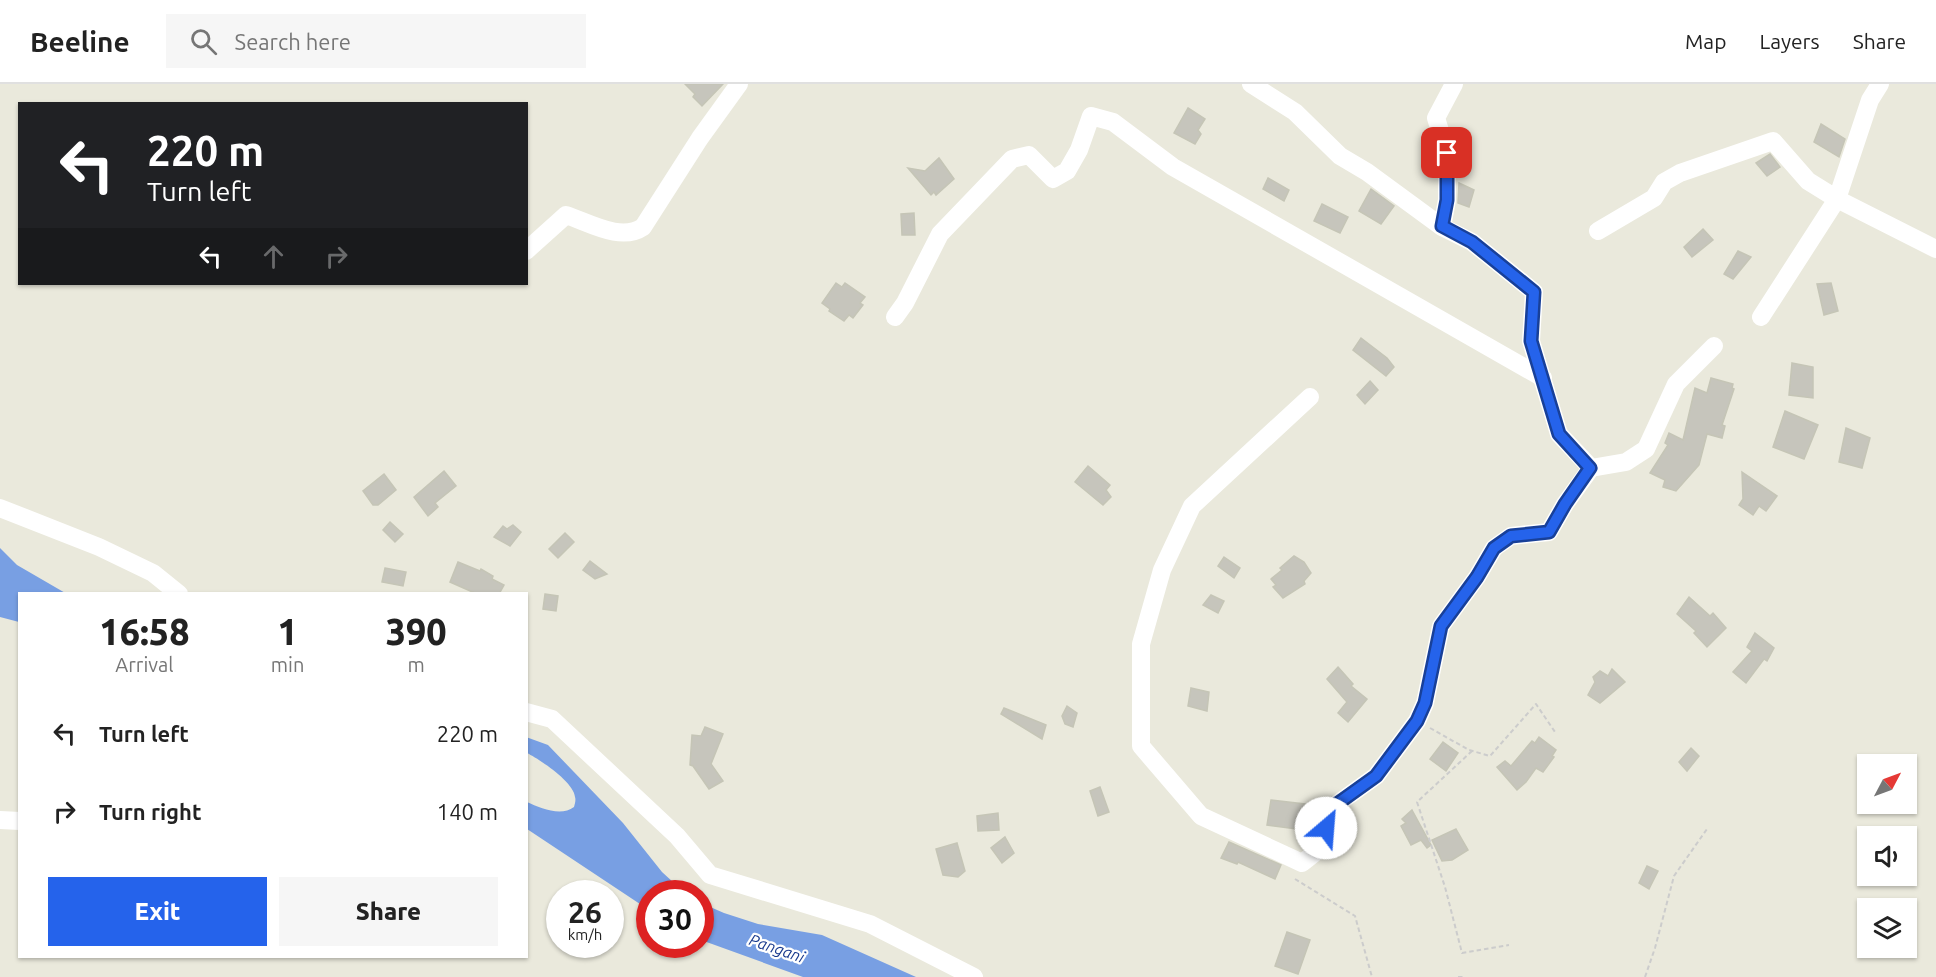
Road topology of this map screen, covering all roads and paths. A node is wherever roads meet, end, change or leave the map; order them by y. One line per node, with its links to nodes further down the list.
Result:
1 (739, 84): 8 (street)
2 (1251, 84): 6 (street)
3 (1454, 84): 6 (street)
4 (1880, 84): 5 (street)
5 (1838, 199): 7 (street); 9 (street); 11 (street)
6 (1442, 226): 13 (street)
7 (1598, 231)
8 (528, 249)
9 (1936, 249)
10 (895, 317): 13 (street)
11 (1761, 317)
12 (1714, 346): 15 (street)
13 (1543, 378): 15 (street)
14 (1310, 397): 25 (street)
15 (1590, 468): 19 (street)
16 (0, 508): 17 (street)
17 (177, 592)
18 (528, 713): 27 (street)
19 (1417, 721): 21 (path); 25 (street)
20 (1555, 732): 21 (path)
21 (1472, 751): 26 (path)
22 (0, 820): 23 (street)
23 (18, 821)
24 (1707, 830): 31 (path)
25 (1302, 863): 28 (path)
26 (1509, 945)
27 (974, 977)
28 (1372, 977)
29 (1458, 977): 30 (path)
30 (1463, 977)
31 (1645, 977)

